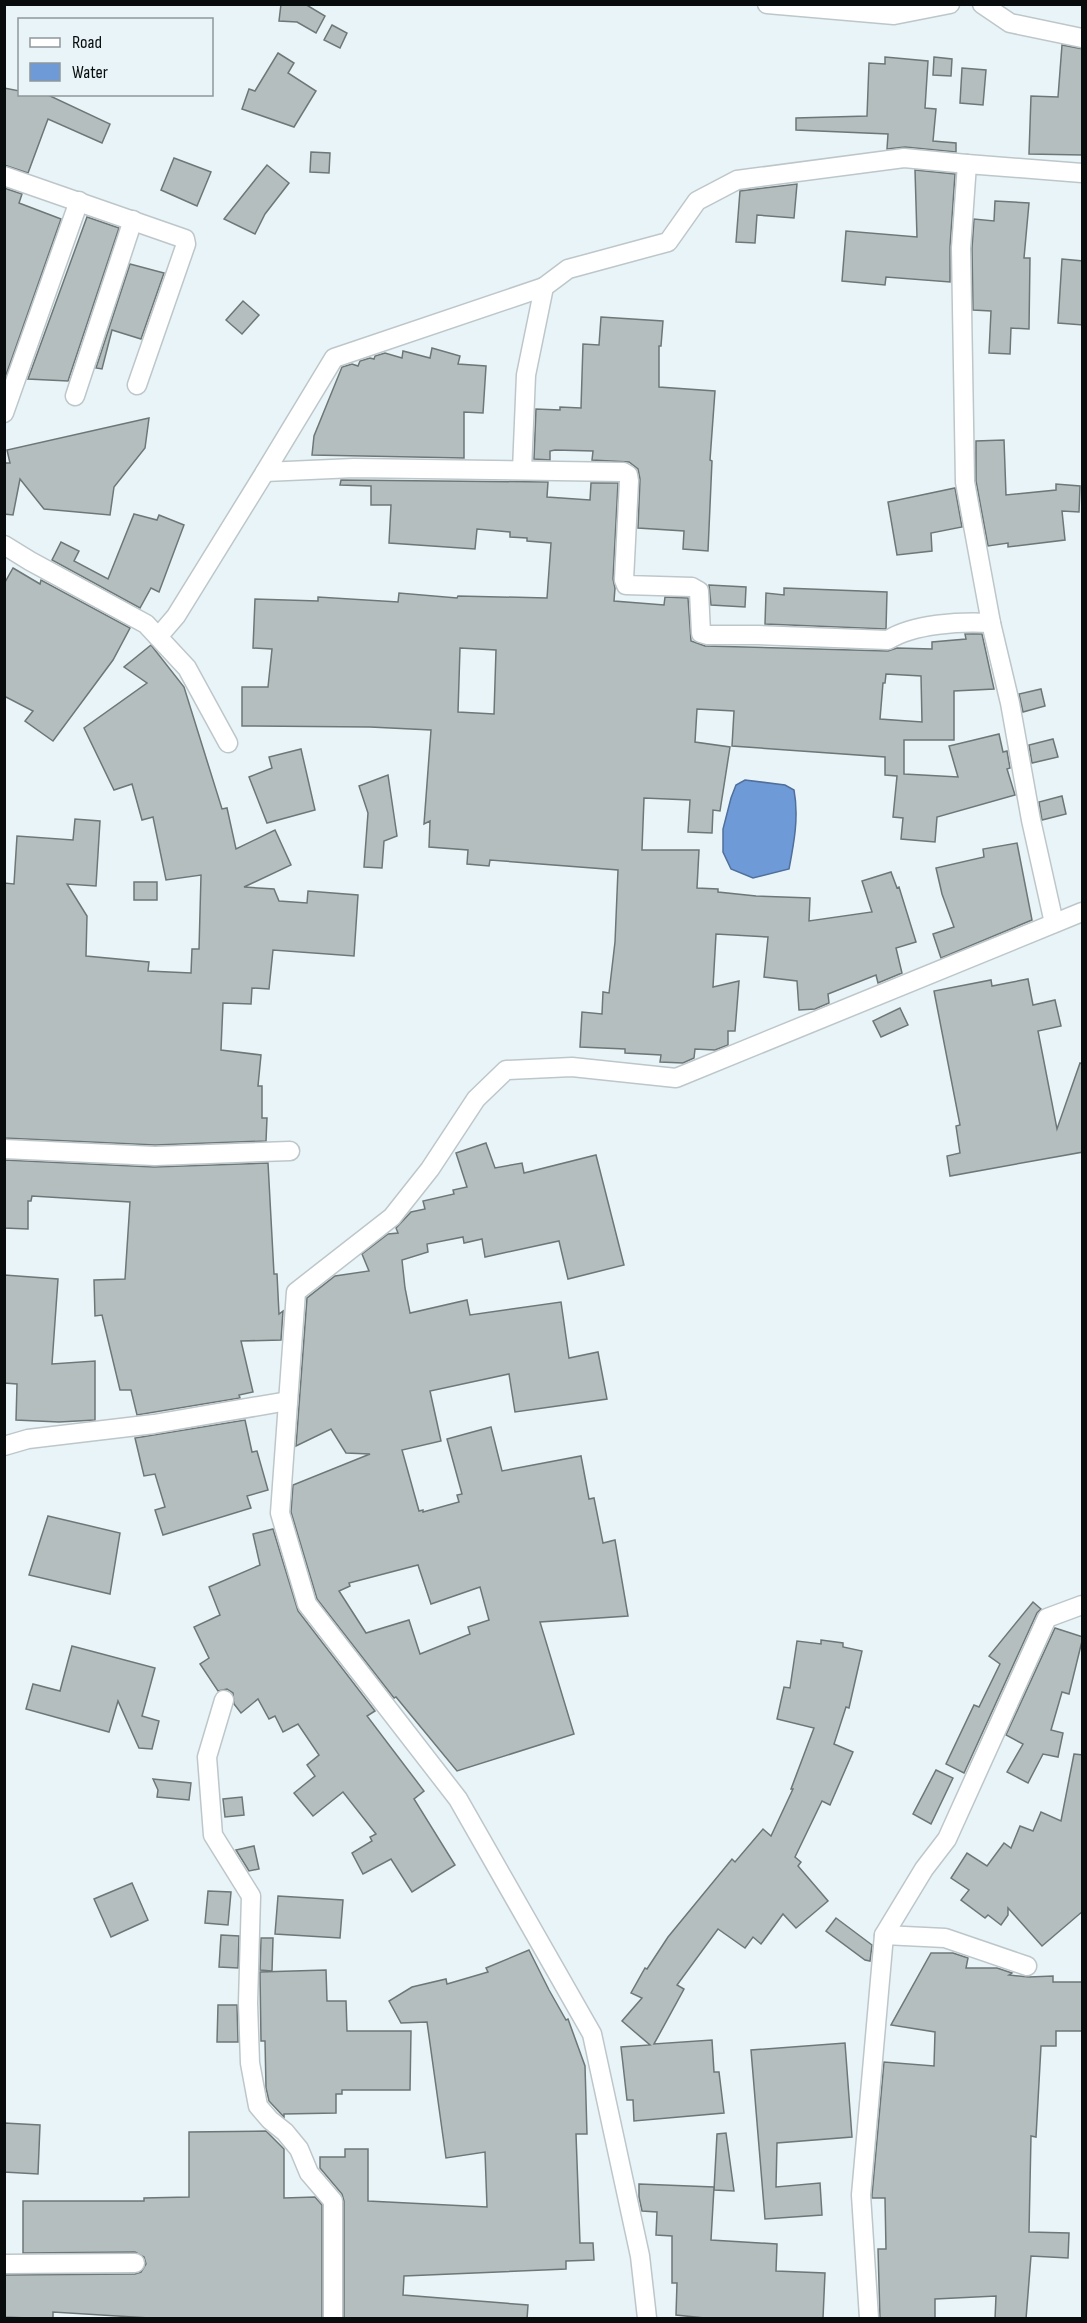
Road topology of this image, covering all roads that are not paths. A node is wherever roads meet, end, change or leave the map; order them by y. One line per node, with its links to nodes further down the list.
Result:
1 (767, 4): 2 (street)
2 (950, 4)
3 (982, 4): 4 (street)
4 (1083, 38)
5 (967, 164): 6 (street); 10 (street); 17 (street)
6 (1083, 173)
7 (4, 176): 8 (street)
8 (79, 201): 9 (street); 13 (street)
9 (133, 220): 11 (street); 12 (street)
10 (544, 287): 14 (street); 15 (street)
11 (137, 385)
12 (75, 396)
13 (4, 413)
14 (522, 470): 15 (street); 17 (street)
15 (265, 472): 18 (street)
16 (4, 545): 18 (street)
17 (991, 623): 21 (street)
18 (158, 637): 19 (street)
19 (228, 743)
20 (1083, 912): 21 (street)
21 (1054, 923): 24 (street)
22 (4, 1149): 23 (street)
23 (290, 1151)
24 (288, 1401): 25 (street); 33 (street)
25 (4, 1446)
26 (1083, 1605): 28 (street)
27 (224, 1700): 32 (street)
28 (884, 1935): 29 (street); 34 (street)
29 (1027, 1966)
30 (135, 2263): 31 (street)
31 (4, 2264)
32 (333, 2319)
33 (647, 2319)
34 (869, 2319)

